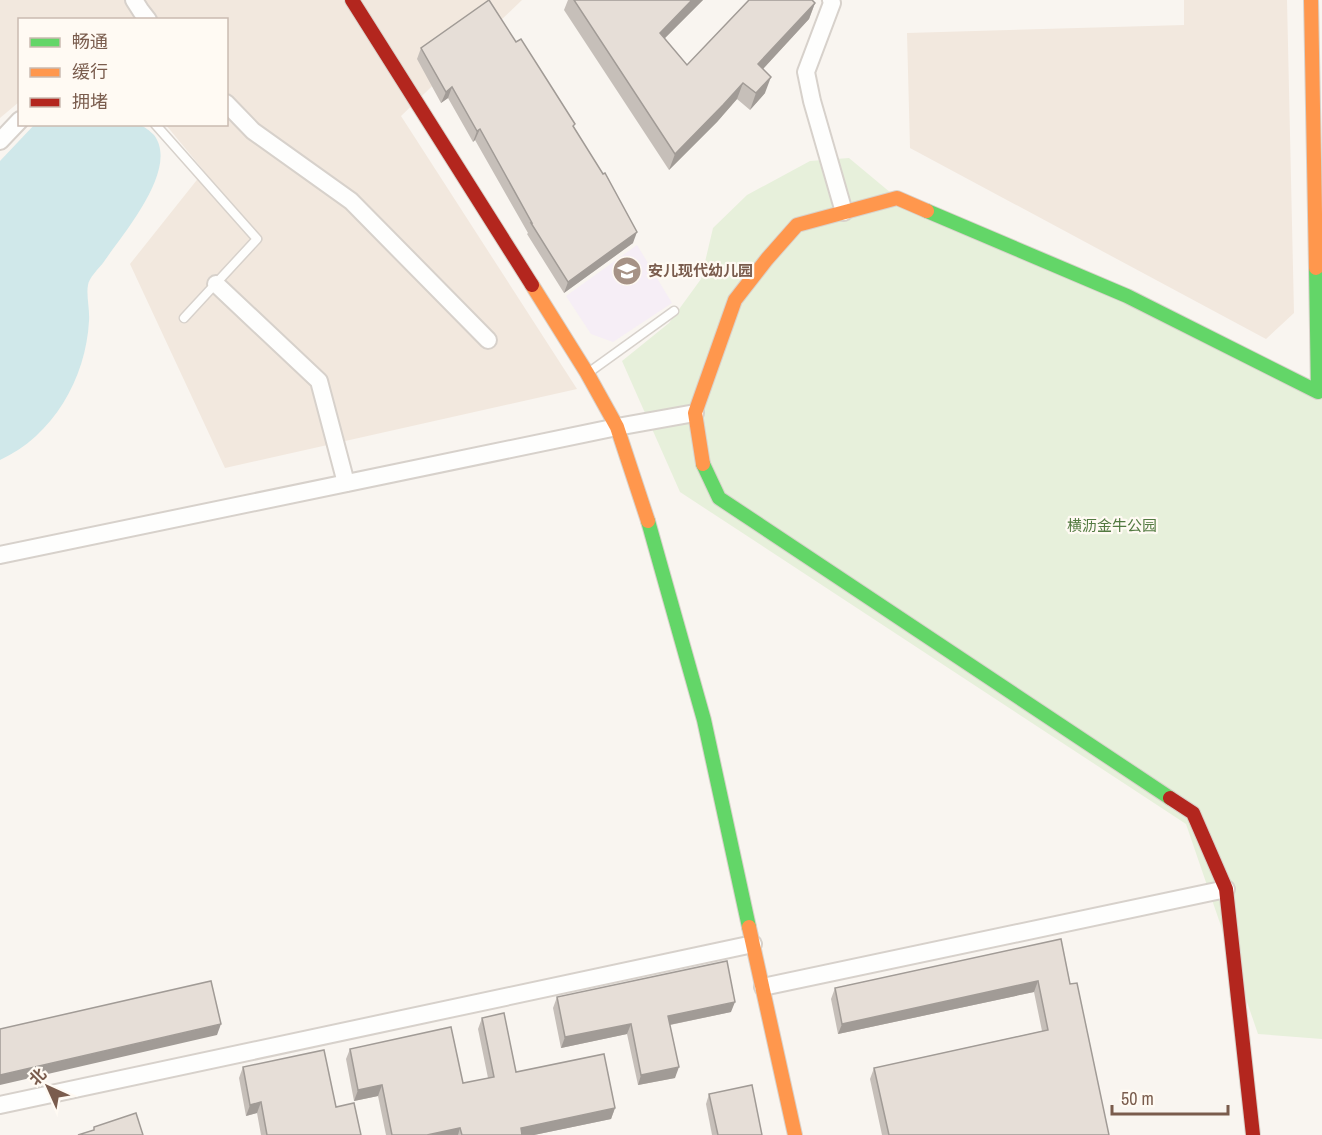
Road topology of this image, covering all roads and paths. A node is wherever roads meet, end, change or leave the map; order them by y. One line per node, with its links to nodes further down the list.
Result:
1 (352, 0): 13 (street)
2 (831, 0): 8 (street)
3 (1311, 0): 8 (street)
4 (228, 105): 12 (street)
5 (18, 122): 7 (street)
6 (156, 126): 9 (lane)
7 (0, 141)
8 (844, 212): 14 (street)
9 (216, 284): 11 (lane); 16 (street)
10 (674, 311): 13 (lane)
11 (184, 318)
12 (488, 340)
13 (587, 373): 15 (street)
14 (695, 413): 15 (street); 18 (street)
15 (617, 427): 16 (street); 19 (street)
16 (346, 483): 17 (street)
17 (0, 555)
18 (1226, 889): 20 (street); 23 (street)
19 (753, 944): 20 (street); 21 (street)
20 (763, 987): 22 (street)
21 (0, 1105)
22 (795, 1135)
23 (1253, 1135)

